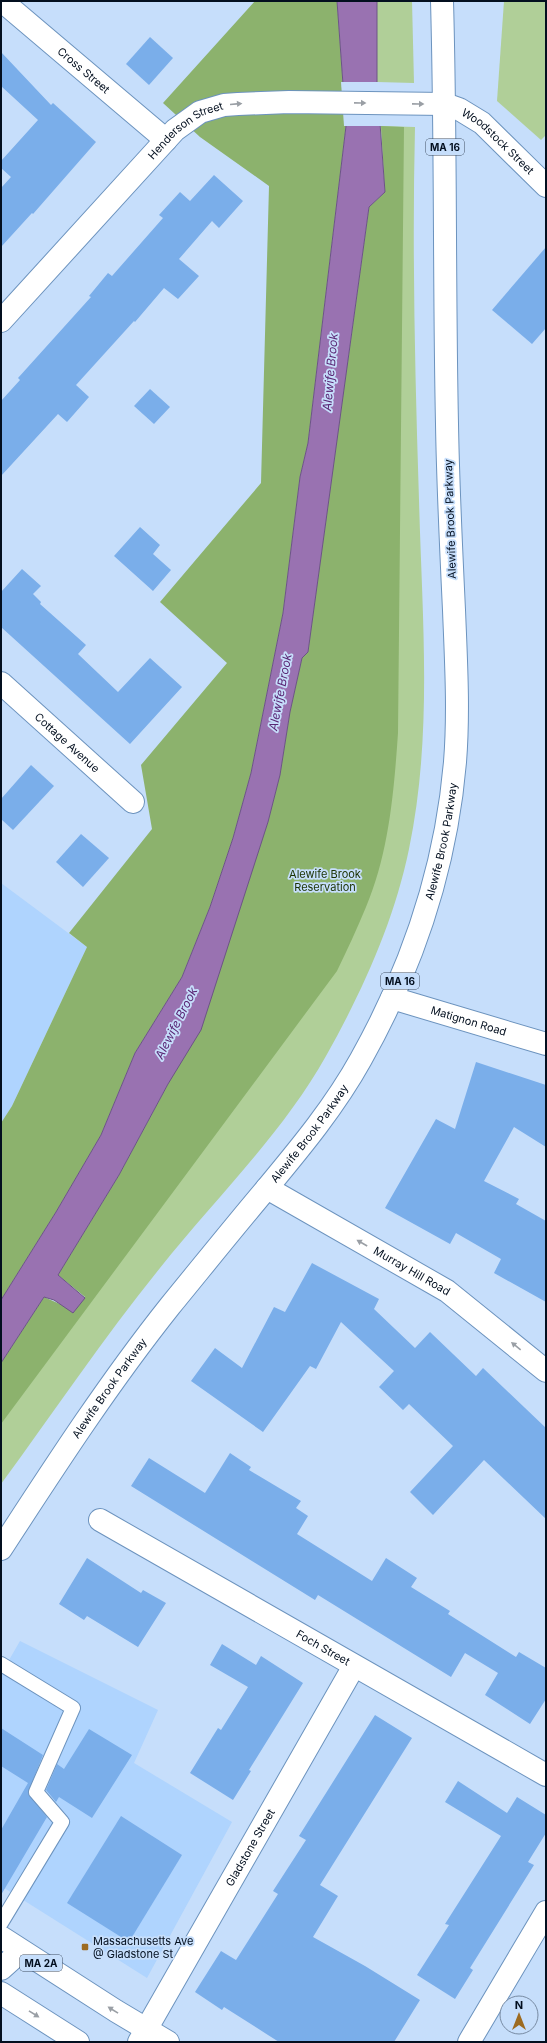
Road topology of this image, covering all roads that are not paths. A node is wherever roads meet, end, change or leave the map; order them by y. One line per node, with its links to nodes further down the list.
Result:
1 (2, 1): 4 (street, Cross Street)
2 (442, 1): 3 (street, Alewife Brook Parkway / MA 16)
3 (445, 104): 4 (street, Henderson Street, one-way to 3); 5 (street, Woodstock Street); 9 (street, Alewife Brook Parkway / MA 16)
4 (166, 140): 6 (street, Henderson Street)
5 (546, 186)
6 (1, 321)
7 (1, 683): 8 (street, Cottage Avenue)
8 (133, 802)
9 (392, 998): 10 (street, Matignon Road); 11 (street, Alewife Brook Parkway / MA 16)
10 (546, 1044)
11 (267, 1188): 12 (street, Murray Hill Road, one-way to 11); 14 (street, Alewife Brook Parkway / MA 16)
12 (546, 1371)
13 (100, 1520): 16 (street, Foch Street)
14 (1, 1549)
15 (1, 1664): 19 (lane)
16 (354, 1666): 17 (street, Foch Street); 24 (street, Gladstone Street)
17 (546, 1775)
18 (546, 1912): 27 (street)
19 (1, 1924)
20 (1, 1937): 21 (street, MA 2A)
21 (21, 1951): 22 (street); 24 (street, MA 2A, one-way to 21)
22 (1, 1969)
23 (1, 1993): 25 (street, one-way to 25)
24 (143, 2036): 26 (street, MA 2A)
25 (78, 2042)
26 (168, 2042)
27 (469, 2042)

